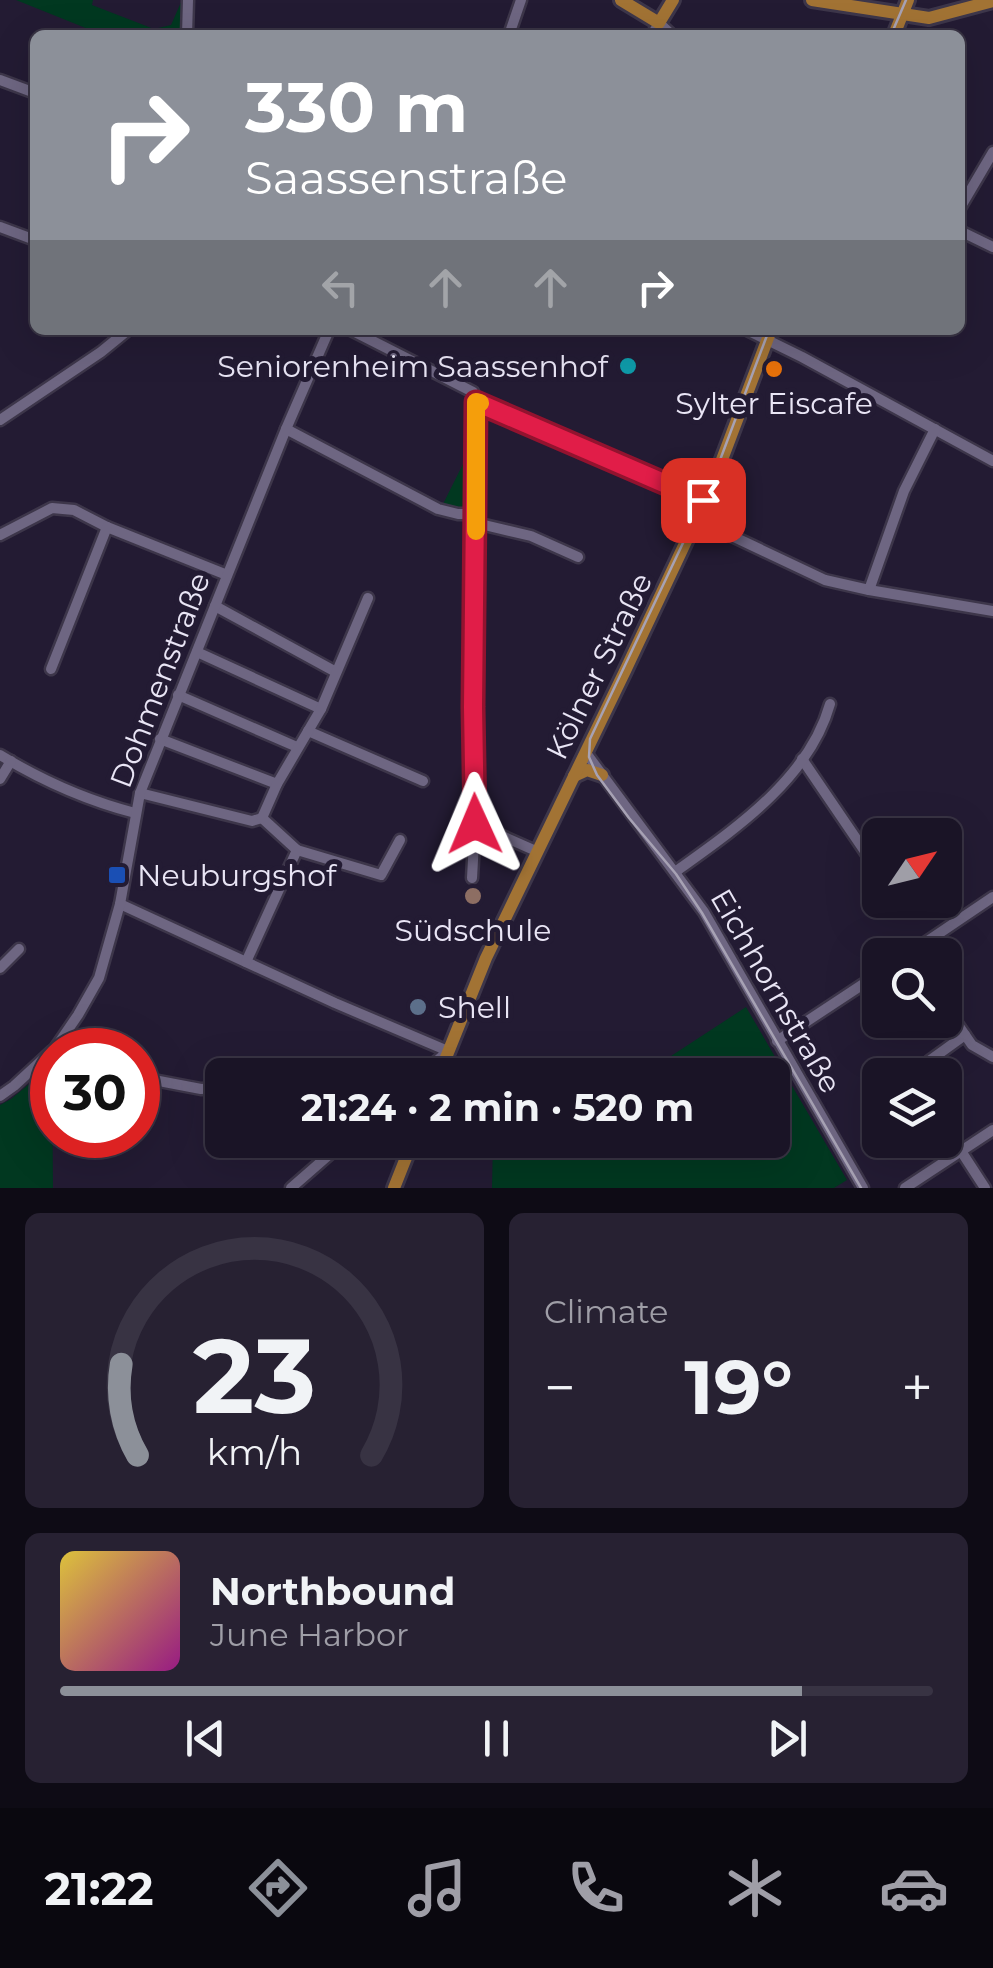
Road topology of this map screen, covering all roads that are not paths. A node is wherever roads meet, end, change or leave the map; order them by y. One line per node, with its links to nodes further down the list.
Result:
1 (188, 0): 9 (street)
2 (520, 0): 10 (street)
3 (620, 0): 8 (main road)
4 (674, 0): 8 (main road)
5 (812, 0): 7 (main road)
6 (993, 0): 7 (main road)
7 (906, 7): 11 (main road)
8 (656, 29)
9 (187, 30)
10 (511, 30)
11 (896, 30)
12 (0, 80): 13 (street)
13 (30, 91)
14 (993, 152): 15 (street)
15 (965, 200)
16 (0, 228): 18 (street)
17 (965, 234): 19 (street)
18 (30, 238)
19 (993, 248)
20 (122, 335): 25 (street)
21 (327, 335): 26 (street, Dohmenstraße)
22 (361, 335): 24 (street)
23 (769, 335): 27 (street); 29 (main road, Kölner Straße)
24 (476, 402): 29 (street); 30 (street)
25 (0, 420)
26 (286, 429): 30 (street); 35 (street, Dohmenstraße)
27 (935, 430): 28 (street); 36 (street)
28 (993, 461)
29 (705, 501): 31 (main road, Kölner Straße)
30 (476, 519): 34 (street); 60 (street)
31 (696, 519): 36 (street); 49 (main road, Kölner Straße)
32 (107, 527): 33 (street); 35 (street); 41 (street)
33 (0, 535)
34 (578, 557)
35 (227, 575): 38 (street, Dohmenstraße)
36 (869, 590): 39 (street)
37 (368, 598): 42 (street)
38 (215, 606): 40 (street, Dohmenstraße); 42 (street)
39 (993, 610)
40 (197, 652): 43 (street, Dohmenstraße); 45 (street)
41 (51, 669)
42 (336, 672): 45 (street)
43 (178, 695): 47 (street, Dohmenstraße); 48 (street)
44 (830, 704): 51 (street, Eichhornstraße)
45 (321, 709): 46 (street)
46 (308, 731): 48 (street); 55 (street)
47 (160, 740): 56 (street); 57 (street, Dohmenstraße)
48 (297, 746): 56 (street)
49 (586, 753): 52 (street, Eichhornstraße); 53 (main road, Kölner Straße)
50 (5, 758): 54 (street); 58 (street)
51 (802, 759): 62 (street); 65 (street, Eichhornstraße)
52 (602, 775): 53 (main road); 65 (street, Eichhornstraße)
53 (574, 776): 64 (main road, Kölner Straße)
54 (0, 780)
55 (423, 781)
56 (277, 784): 59 (street)
57 (140, 792): 58 (street, Dohmenstraße); 59 (street)
58 (135, 813): 68 (street, Dohmenstraße)
59 (262, 818): 63 (street)
60 (475, 824): 64 (street); 66 (street)
61 (400, 840): 63 (street)
62 (862, 847)
63 (298, 850): 71 (street)
64 (536, 851): 78 (main road, Kölner Straße)
65 (675, 872): 77 (street, Eichhornstraße)
66 (472, 878)
67 (993, 897): 69 (street)
68 (120, 904): 71 (street); 74 (street, Dohmenstraße)
69 (933, 938)
70 (19, 949): 72 (street)
71 (246, 962): 78 (street)
72 (0, 968)
73 (862, 985): 77 (street)
74 (69, 1028)
75 (962, 1032): 76 (street)
76 (964, 1035): 79 (street); 82 (street)
77 (777, 1041): 95 (street, Eichhornstraße)
78 (448, 1051): 80 (street); 81 (main road, Kölner Straße)
79 (993, 1057)
80 (440, 1058)
81 (445, 1058)
82 (933, 1058)
83 (30, 1072): 86 (street, Dohmenstraße)
84 (160, 1082): 85 (street)
85 (205, 1090)
86 (0, 1096)
87 (993, 1130): 88 (street)
88 (962, 1151)
89 (962, 1154): 97 (street)
90 (325, 1158): 93 (street)
91 (406, 1158): 94 (main road)
92 (952, 1158): 96 (street)
93 (291, 1188)
94 (394, 1188)
95 (862, 1188)
96 (905, 1188)
97 (984, 1188)

